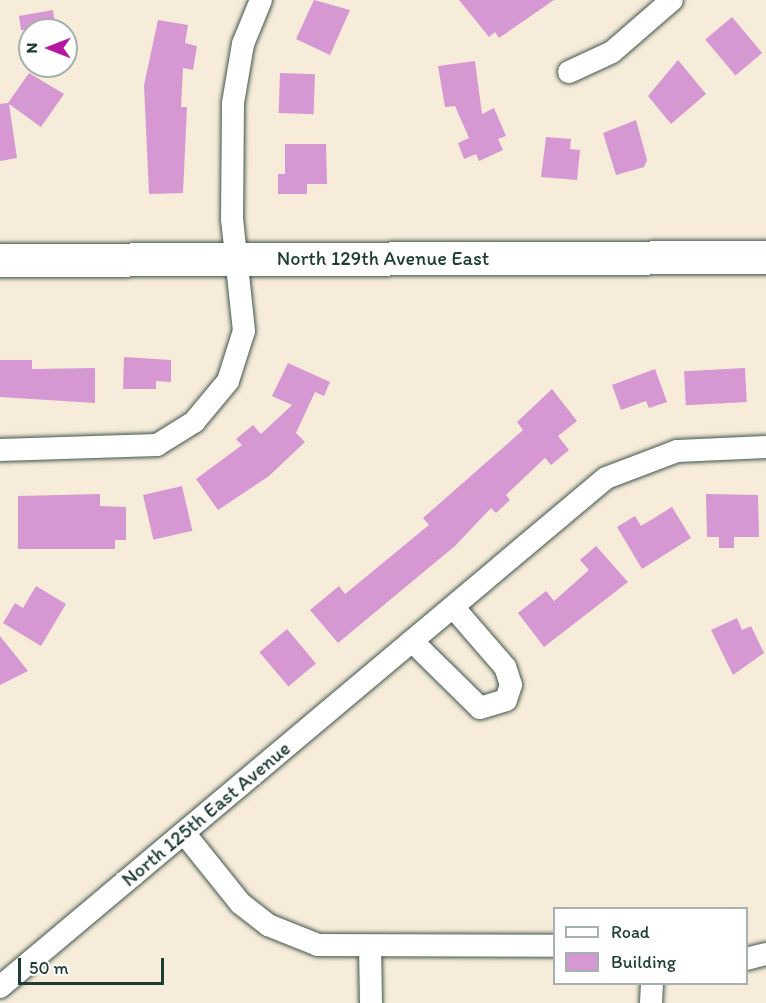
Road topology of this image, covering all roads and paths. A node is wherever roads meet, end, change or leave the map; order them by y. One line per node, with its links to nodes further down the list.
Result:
1 (261, 0): 5 (street)
2 (672, 0): 3 (street)
3 (568, 72)
4 (766, 257): 5 (main road, North 129th Avenue East)
5 (238, 259): 6 (main road, North 129th Avenue East); 8 (street)
6 (0, 260)
7 (766, 447): 9 (street, North 125th East Avenue)
8 (0, 450)
9 (453, 607): 10 (street, North 125th East Avenue); 10 (street)
10 (412, 641): 11 (street, North 125th East Avenue)
11 (184, 833): 12 (street); 17 (street, North 125th East Avenue)
12 (370, 946): 13 (street); 18 (street)
13 (553, 946)
14 (766, 954): 15 (street)
15 (748, 959)
16 (652, 985): 19 (street)
17 (0, 987)
18 (370, 1003)
19 (651, 1003)

